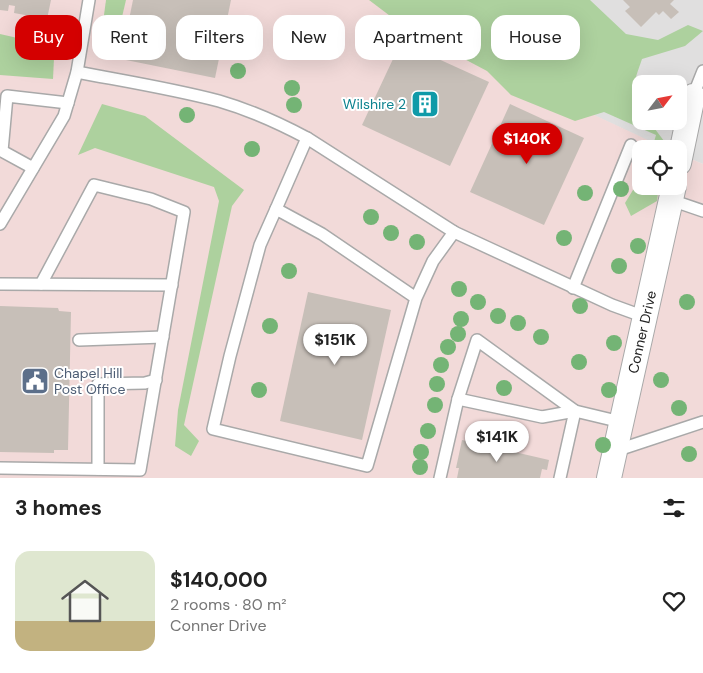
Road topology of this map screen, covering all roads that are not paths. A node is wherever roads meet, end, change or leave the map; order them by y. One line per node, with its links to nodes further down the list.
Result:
1 (89, 0): 3 (lane)
2 (703, 71): 5 (lane)
3 (77, 72): 6 (lane); 7 (lane)
4 (3, 95): 6 (lane); 10 (lane)
5 (693, 96): 8 (street)
6 (68, 102): 11 (lane)
7 (307, 138): 14 (lane); 17 (lane)
8 (684, 140)
9 (632, 145): 21 (lane)
10 (1, 151): 11 (lane)
11 (33, 168): 16 (lane)
12 (672, 195): 23 (street, Conner Drive)
13 (675, 195): 15 (lane)
14 (276, 209): 22 (lane); 22 (lane)
15 (703, 211)
16 (0, 224)
17 (454, 232): 21 (lane); 22 (lane)
18 (0, 284): 19 (lane)
19 (41, 284): 20 (lane); 20 (lane)
20 (172, 285): 24 (lane)
21 (573, 288): 23 (lane)
22 (416, 298)
23 (645, 318): 29 (street, Conner Drive)
24 (163, 337): 25 (lane); 26 (lane)
25 (79, 340)
26 (156, 380): 33 (lane); 33 (lane)
27 (458, 399): 28 (lane); 28 (lane); 34 (lane)
28 (575, 411): 29 (lane); 35 (lane)
29 (622, 422): 31 (street, Conner Drive)
30 (703, 422): 31 (lane)
31 (615, 451): 36 (street, Conner Drive)
32 (0, 468): 33 (lane)
33 (98, 469)
34 (440, 478)
35 (560, 478)
36 (609, 478)

